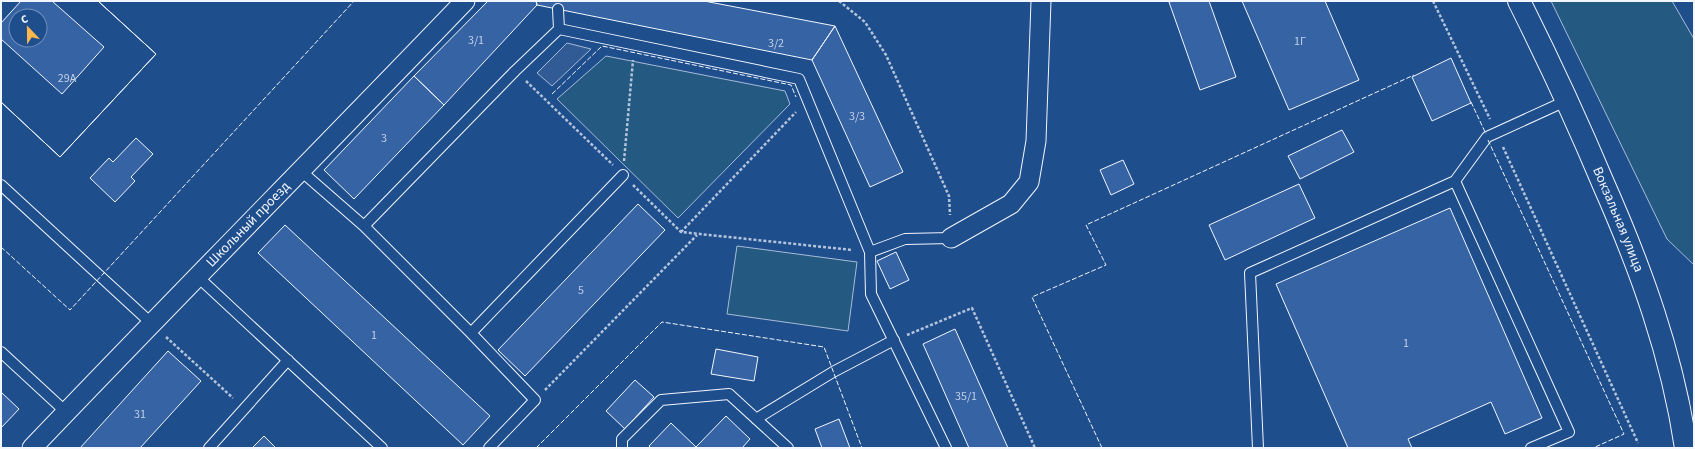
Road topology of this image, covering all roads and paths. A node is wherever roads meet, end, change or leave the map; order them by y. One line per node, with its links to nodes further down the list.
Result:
1 (465, 1): 13 (street, Школьный проезд)
2 (839, 1): 20 (path)
3 (1041, 1): 20 (street)
4 (1432, 1): 12 (path)
5 (1519, 1): 11 (main road, Вокзальная улица)
6 (558, 8): 7 (lane)
7 (559, 29): 8 (lane); 9 (lane)
8 (634, 45): 10 (lane); 14 (path)
9 (515, 71): 14 (path); 17 (lane)
10 (807, 100): 18 (path); 21 (lane)
11 (1568, 100): 12 (lane); 32 (main road, Вокзальная улица)
12 (1496, 132): 15 (lane); 33 (path)
13 (301, 171): 17 (lane); 22 (street, Школьный проезд)
14 (623, 175): 18 (path); 24 (lane)
15 (1455, 181): 42 (lane); 43 (lane)
16 (1, 185): 23 (lane)
17 (364, 226): 24 (lane)
18 (681, 232): 19 (path)
19 (697, 235): 21 (path); 28 (path)
20 (951, 238): 21 (lane)
21 (870, 252): 25 (lane)
22 (197, 276): 23 (street, Школьный проезд); 27 (lane)
23 (151, 323): 29 (path); 30 (street, Школьный проезд)
24 (470, 332): 28 (lane)
25 (894, 340): 31 (lane); 40 (lane); 41 (path)
26 (1, 352): 30 (lane)
27 (288, 360): 29 (lane); 34 (lane)
28 (535, 400): 37 (lane)
29 (245, 408): 36 (lane)
30 (66, 412): 35 (street, Школьный проезд)
31 (756, 419): 38 (lane); 39 (lane)
32 (1688, 441)
33 (1638, 443)
34 (375, 446)
35 (32, 448)
36 (209, 448)
37 (489, 448)
38 (622, 448)
39 (788, 448)
40 (946, 448)
41 (1035, 448)
42 (1258, 448)
43 (1531, 448)

